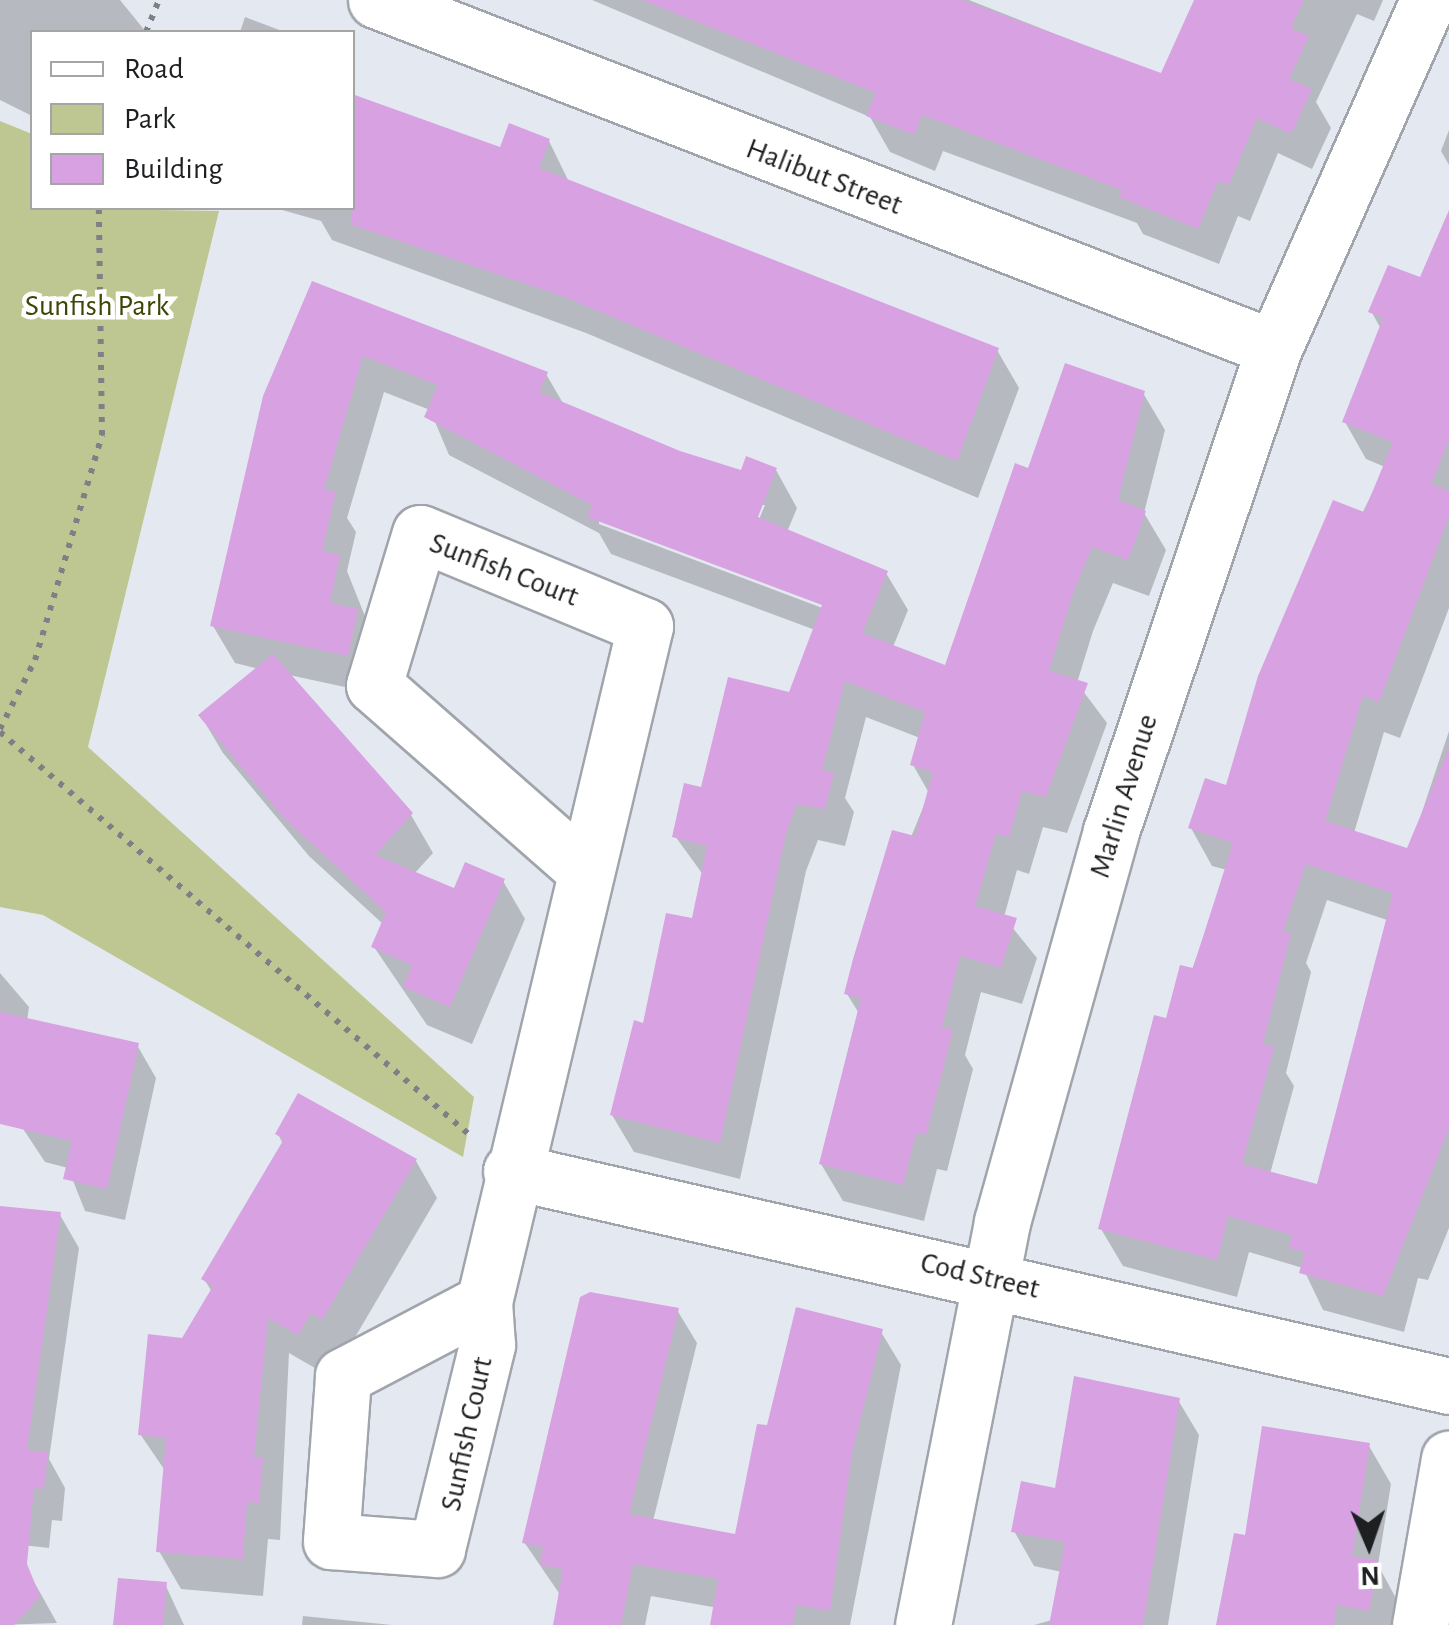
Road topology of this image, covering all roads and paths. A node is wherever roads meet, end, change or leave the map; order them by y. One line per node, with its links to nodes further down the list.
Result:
1 (159, 0): 5 (path)
2 (376, 0): 4 (street, Halibut Street)
3 (1428, 0): 7 (street, Marlin Avenue)
4 (456, 14): 7 (street, Halibut Street)
5 (147, 30)
6 (99, 210): 8 (path)
7 (1274, 348): 11 (street, Marlin Avenue)
8 (0, 731): 10 (path)
9 (582, 868): 9 (street, Sunfish Court); 10 (street, Sunfish Court)
10 (511, 1171): 11 (street, Cod Street); 12 (street, Sunfish Court)
11 (990, 1277): 13 (street, Cod Street); 15 (street, Marlin Avenue)
12 (484, 1302)
13 (1449, 1386)
14 (1449, 1458): 16 (street)
15 (923, 1625)
16 (1420, 1625)

